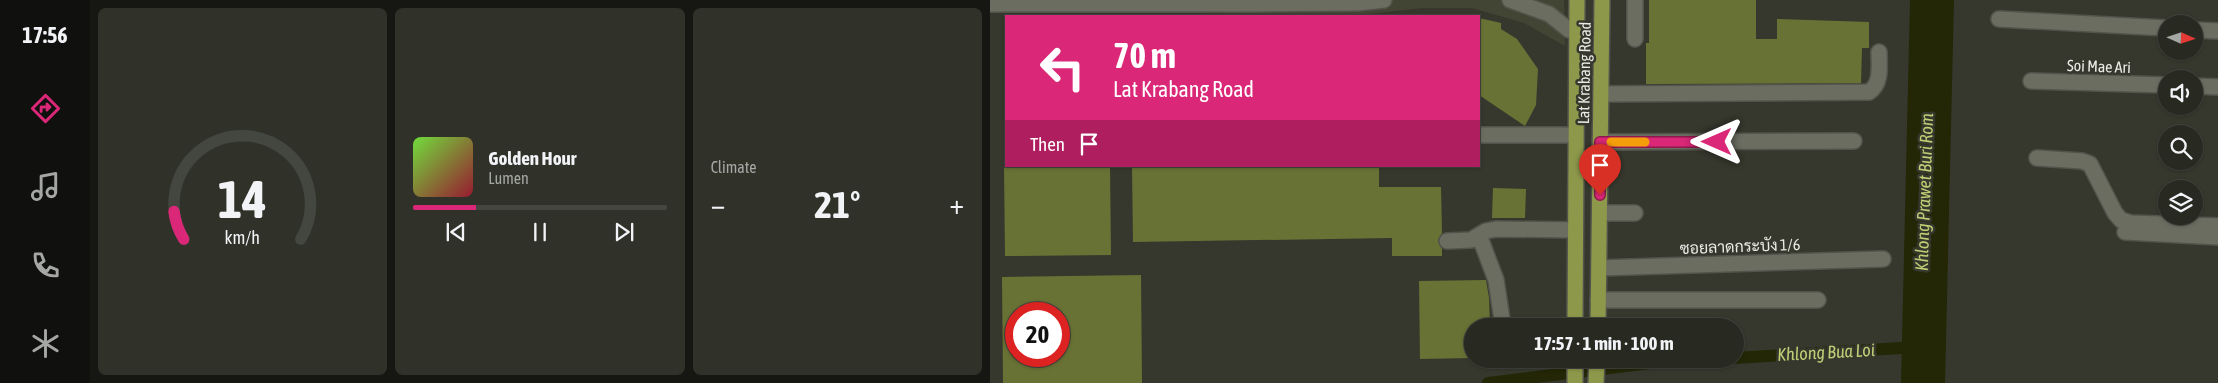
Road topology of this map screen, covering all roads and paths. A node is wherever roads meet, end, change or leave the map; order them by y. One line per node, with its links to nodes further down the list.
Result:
1 (1384, 0): 6 (street)
2 (1510, 0): 11 (street)
3 (1577, 0): 11 (main road, Lat Krabang Road)
4 (1602, 0): 9 (main road, Lat Krabang Road)
5 (1635, 0): 14 (street)
6 (1006, 2): 7 (street)
7 (990, 4)
8 (1999, 19): 10 (street)
9 (1602, 28): 11 (main road); 20 (main road, Lat Krabang Road)
10 (2158, 28)
11 (1576, 30): 22 (main road, Lat Krabang Road)
12 (2203, 30): 13 (street)
13 (2218, 31)
14 (1635, 39)
15 (1879, 52): 20 (street)
16 (2031, 81): 17 (street, Soi Mae Ari)
17 (2158, 85)
18 (2203, 86): 19 (street)
19 (2218, 87)
20 (1601, 94): 24 (main road, Lat Krabang Road)
21 (1480, 135): 22 (street)
22 (1576, 135): 29 (main road, Lat Krabang Road)
23 (1854, 141): 24 (street)
24 (1600, 142): 26 (main road, Lat Krabang Road)
25 (2037, 158): 28 (street)
26 (1600, 213): 27 (street); 35 (main road, Lat Krabang Road)
27 (1635, 213)
28 (2218, 226)
29 (1575, 230): 31 (street); 39 (main road, Lat Krabang Road)
30 (2125, 232): 32 (street)
31 (1478, 235): 33 (street); 38 (street)
32 (2218, 237)
33 (1447, 241)
34 (1883, 260): 35 (street, ซอยลาดกระบัง 1/6)
35 (1599, 268): 36 (main road, Lat Krabang Road)
36 (1598, 300): 37 (street); 40 (main road, Lat Krabang Road)
37 (1818, 300)
38 (1502, 318)
39 (1575, 318)
40 (1598, 318)
41 (1575, 368): 43 (main road)
42 (1597, 368): 44 (main road)
43 (1575, 383)
44 (1596, 383)

